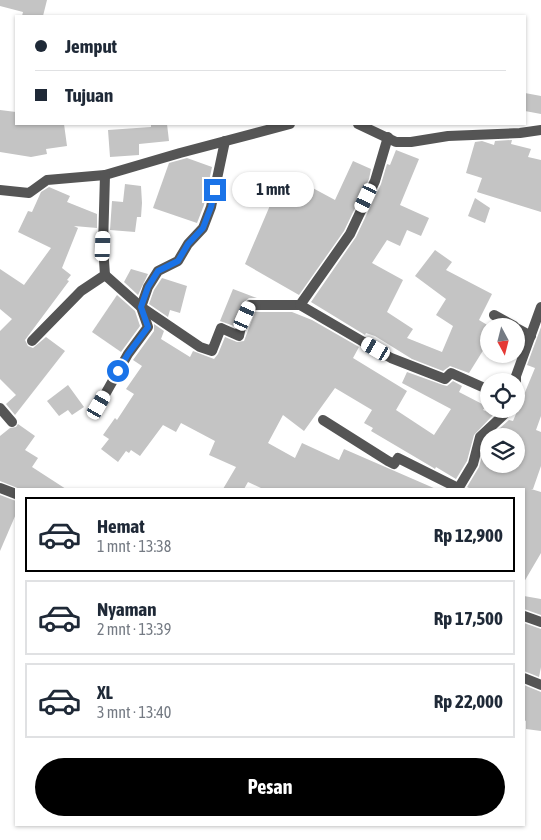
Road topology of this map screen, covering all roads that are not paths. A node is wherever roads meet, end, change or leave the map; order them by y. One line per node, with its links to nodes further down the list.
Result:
1 (286, 125): 5 (street)
2 (360, 125): 4 (street)
3 (541, 130): 4 (street)
4 (388, 137): 9 (street)
5 (225, 141): 6 (street); 11 (street)
6 (105, 175): 7 (street); 8 (street)
7 (0, 190)
8 (105, 275): 11 (street); 16 (street)
9 (300, 305): 11 (street); 18 (street)
10 (541, 306): 15 (street)
11 (141, 307): 19 (street)
12 (494, 315): 13 (street)
13 (499, 318)
14 (525, 333): 15 (street)
15 (531, 336): 17 (street)
16 (32, 341)
17 (517, 373)
18 (480, 386)
19 (99, 405)
20 (0, 408): 23 (street)
21 (500, 418): 26 (street)
22 (323, 420): 25 (street)
23 (12, 422)
24 (0, 488): 27 (street)
25 (456, 488)
26 (459, 488)
27 (15, 494)
28 (525, 616): 29 (street)
29 (541, 622)
30 (525, 678): 31 (street)
31 (541, 685)

